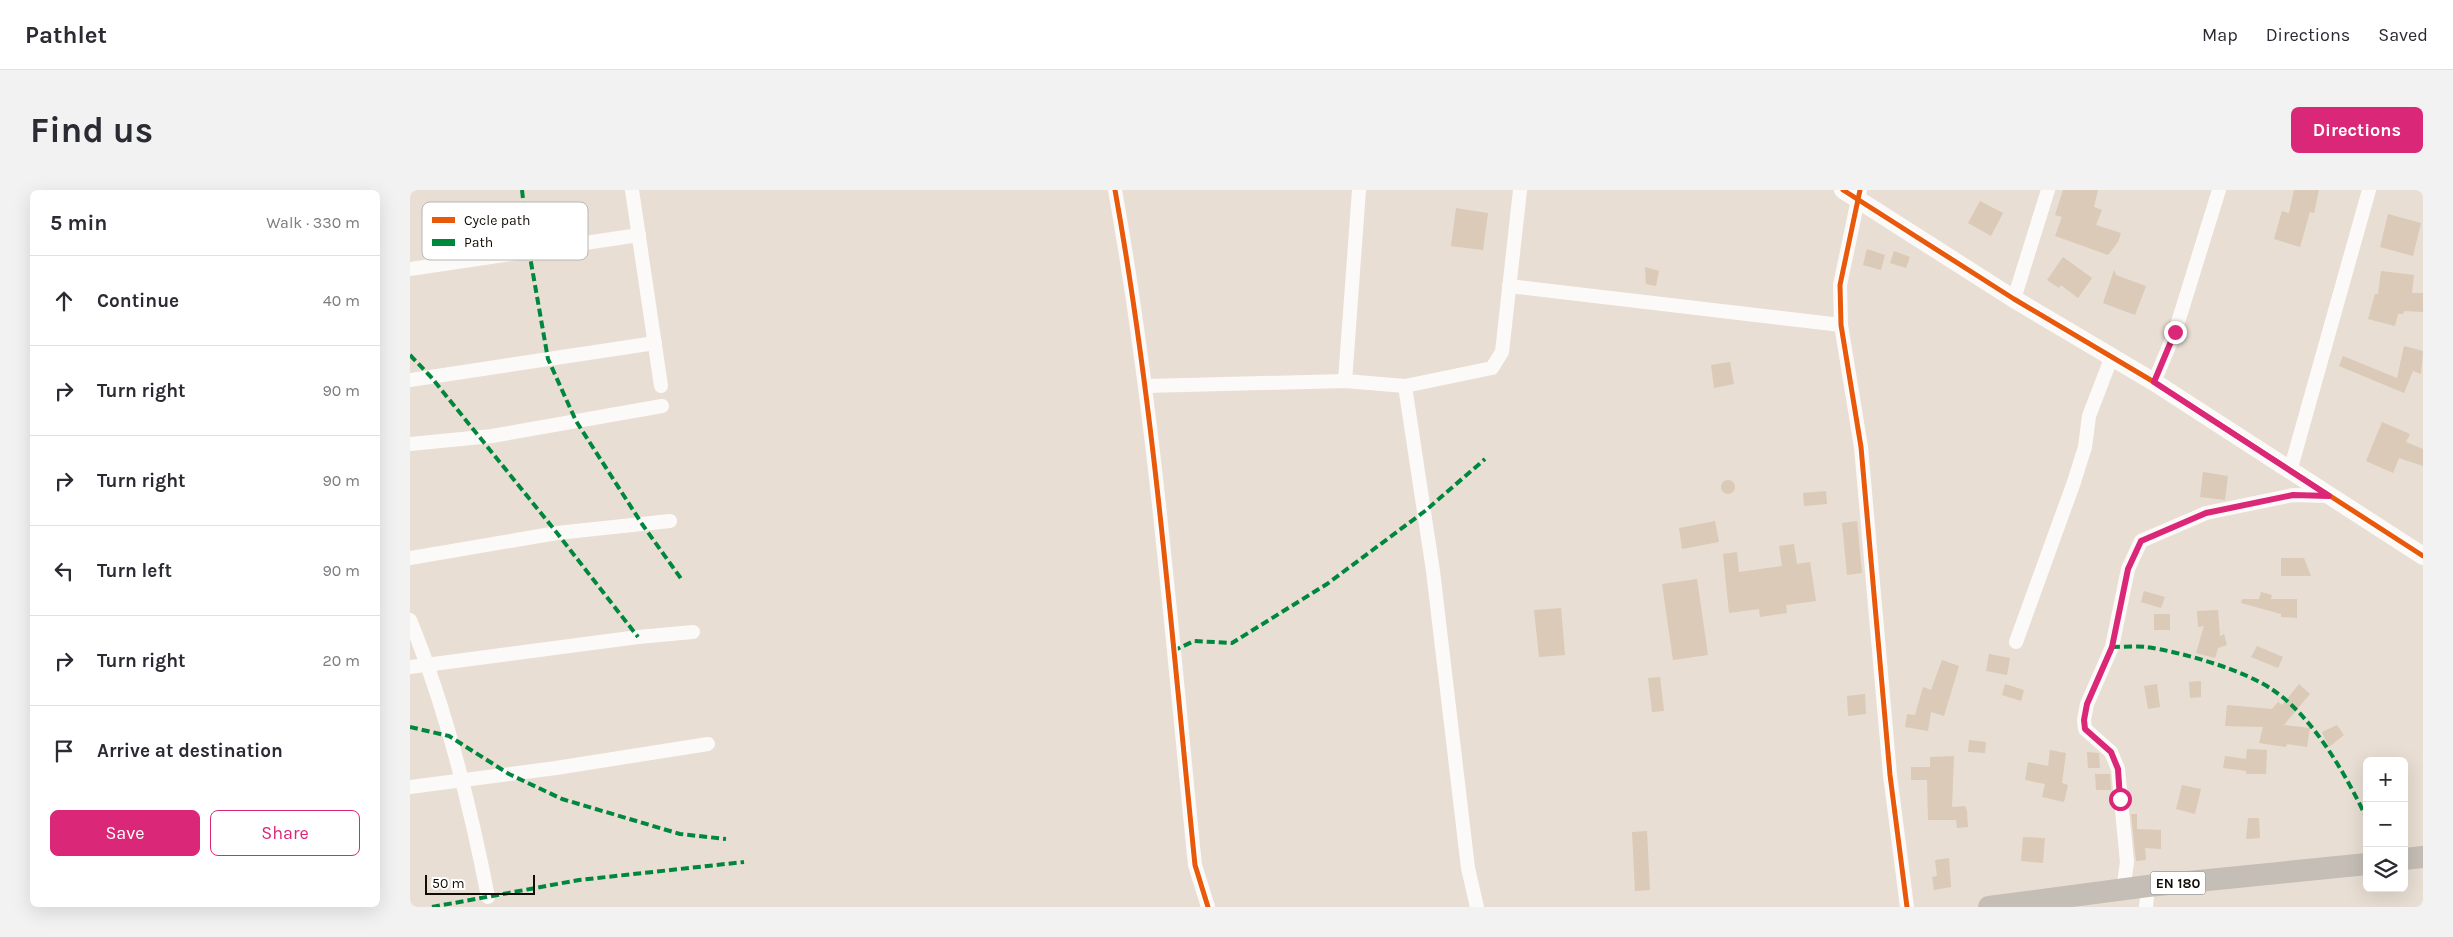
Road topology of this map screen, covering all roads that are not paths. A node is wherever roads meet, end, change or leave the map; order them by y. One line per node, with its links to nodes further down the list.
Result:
1 (632, 190): 9 (street)
2 (1115, 190): 22 (street)
3 (1359, 190): 19 (street)
4 (1520, 190): 13 (street)
5 (2048, 190): 14 (street)
6 (2219, 190): 20 (street)
7 (2369, 190): 26 (street)
8 (1853, 193): 14 (street); 15 (street)
9 (639, 235): 10 (street); 16 (street)
10 (588, 243)
11 (471, 260): 12 (street)
12 (410, 269)
13 (1509, 286): 15 (street); 23 (street)
14 (2014, 299): 17 (street)
15 (1841, 325): 47 (street)
16 (655, 342): 18 (street); 21 (street)
17 (2112, 356): 20 (street); 33 (street)
18 (410, 380)
19 (1345, 381): 22 (street); 23 (street)
20 (2154, 382): 26 (street)
21 (661, 386)
22 (1146, 386): 45 (street)
23 (1405, 386): 46 (street)
24 (662, 406): 25 (street)
25 (410, 444)
26 (2290, 471): 27 (street)
27 (2329, 496): 29 (street); 42 (street)
28 (670, 521): 30 (street)
29 (2423, 556)
30 (410, 558)
31 (410, 620): 34 (street)
32 (693, 632): 34 (street)
33 (2016, 642)
34 (426, 664): 35 (street); 37 (street)
35 (410, 667)
36 (708, 744): 37 (street)
37 (460, 781): 38 (street); 43 (street)
38 (410, 787)
39 (2423, 857): 40 (main road)
40 (2408, 859)
41 (2363, 865): 44 (main road, EN 180)
42 (2123, 891): 44 (main road, EN 180); 48 (main road, EN 180)
43 (488, 897)
44 (2147, 897)
45 (1208, 907)
46 (1477, 907)
47 (1907, 907)
48 (1989, 907)

